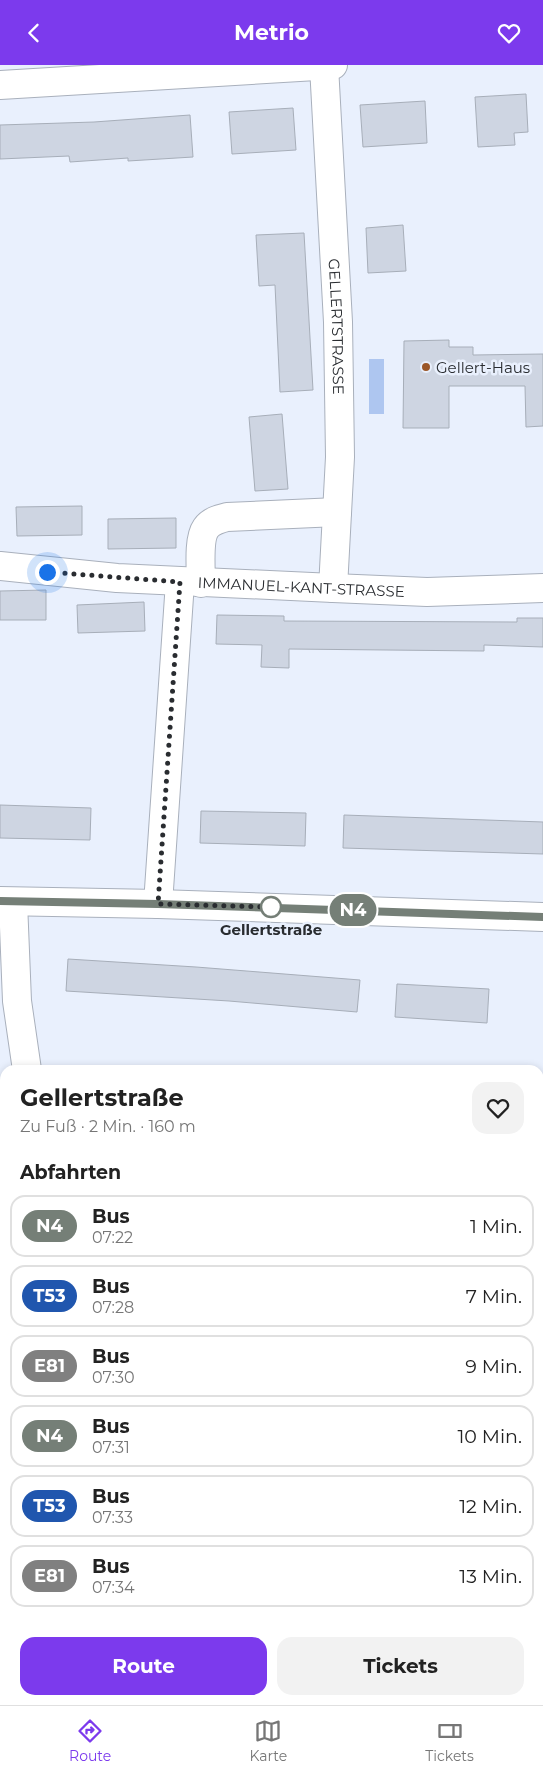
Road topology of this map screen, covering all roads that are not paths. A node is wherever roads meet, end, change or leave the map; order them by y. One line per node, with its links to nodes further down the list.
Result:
1 (324, 65): 2 (street); 3 (street); 4 (street, GELLERTSTRASSE)
2 (333, 65)
3 (0, 85)
4 (338, 512): 6 (street); 7 (street, GELLERTSTRASSE)
5 (0, 566): 6 (street, IMMANUEL-KANT-STRASSE)
6 (190, 582): 7 (street, IMMANUEL-KANT-STRASSE); 10 (street)
7 (333, 588): 8 (street, IMMANUEL-KANT-STRASSE)
8 (543, 589)
9 (6, 901): 10 (street); 12 (street)
10 (158, 904): 11 (street)
11 (543, 917)
12 (26, 1065)

